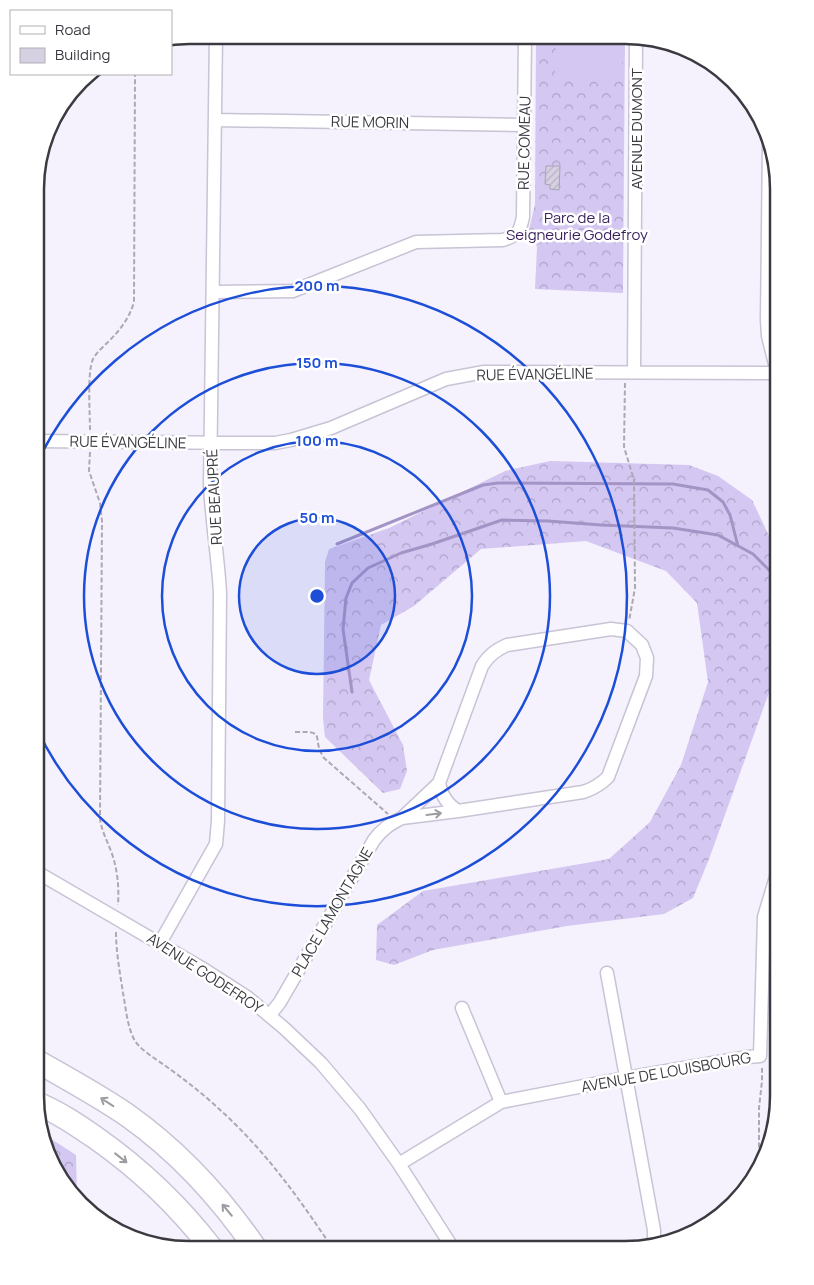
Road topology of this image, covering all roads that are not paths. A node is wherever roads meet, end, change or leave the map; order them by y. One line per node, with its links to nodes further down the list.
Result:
1 (216, 44): 4 (street, RUE BEAUPRÉ)
2 (525, 44): 5 (street, RUE COMEAU)
3 (636, 45): 9 (street, AVENUE DUMONT)
4 (216, 120): 5 (street, RUE MORIN); 7 (street, RUE BEAUPRÉ)
5 (524, 125): 7 (street, RUE COMEAU)
6 (769, 169): 8 (street)
7 (214, 292): 12 (street, RUE BEAUPRÉ)
8 (770, 344)
9 (630, 372): 10 (street, RUE ÉVANGÉLINE); 12 (street, RUE ÉVANGÉLINE)
10 (770, 376)
11 (44, 441): 12 (street, RUE ÉVANGÉLINE)
12 (211, 443): 18 (street, RUE BEAUPRÉ)
13 (439, 783): 14 (street); 14 (street, PLACE LAMONTAGNE); 15 (street, PLACE LAMONTAGNE)
14 (458, 811): 15 (street, PLACE LAMONTAGNE, one-way to 14)
15 (402, 818): 21 (street, PLACE LAMONTAGNE)
16 (44, 876): 18 (street, AVENUE GODEFROY)
17 (770, 897): 23 (street, AVENUE DE LOUISBOURG)
18 (160, 943): 21 (street, AVENUE GODEFROY)
19 (606, 973): 23 (street)
20 (462, 1008): 24 (street)
21 (270, 1015): 26 (street, AVENUE GODEFROY)
22 (44, 1065): 29 (highway, one-way to 22)
23 (625, 1078): 24 (street, AVENUE DE LOUISBOURG); 27 (street)
24 (501, 1102): 26 (street, AVENUE DE LOUISBOURG)
25 (45, 1108): 28 (highway, one-way to 28)
26 (399, 1164): 30 (street, AVENUE GODEFROY)
27 (654, 1238)
28 (205, 1241)
29 (250, 1241)
30 (448, 1241)

